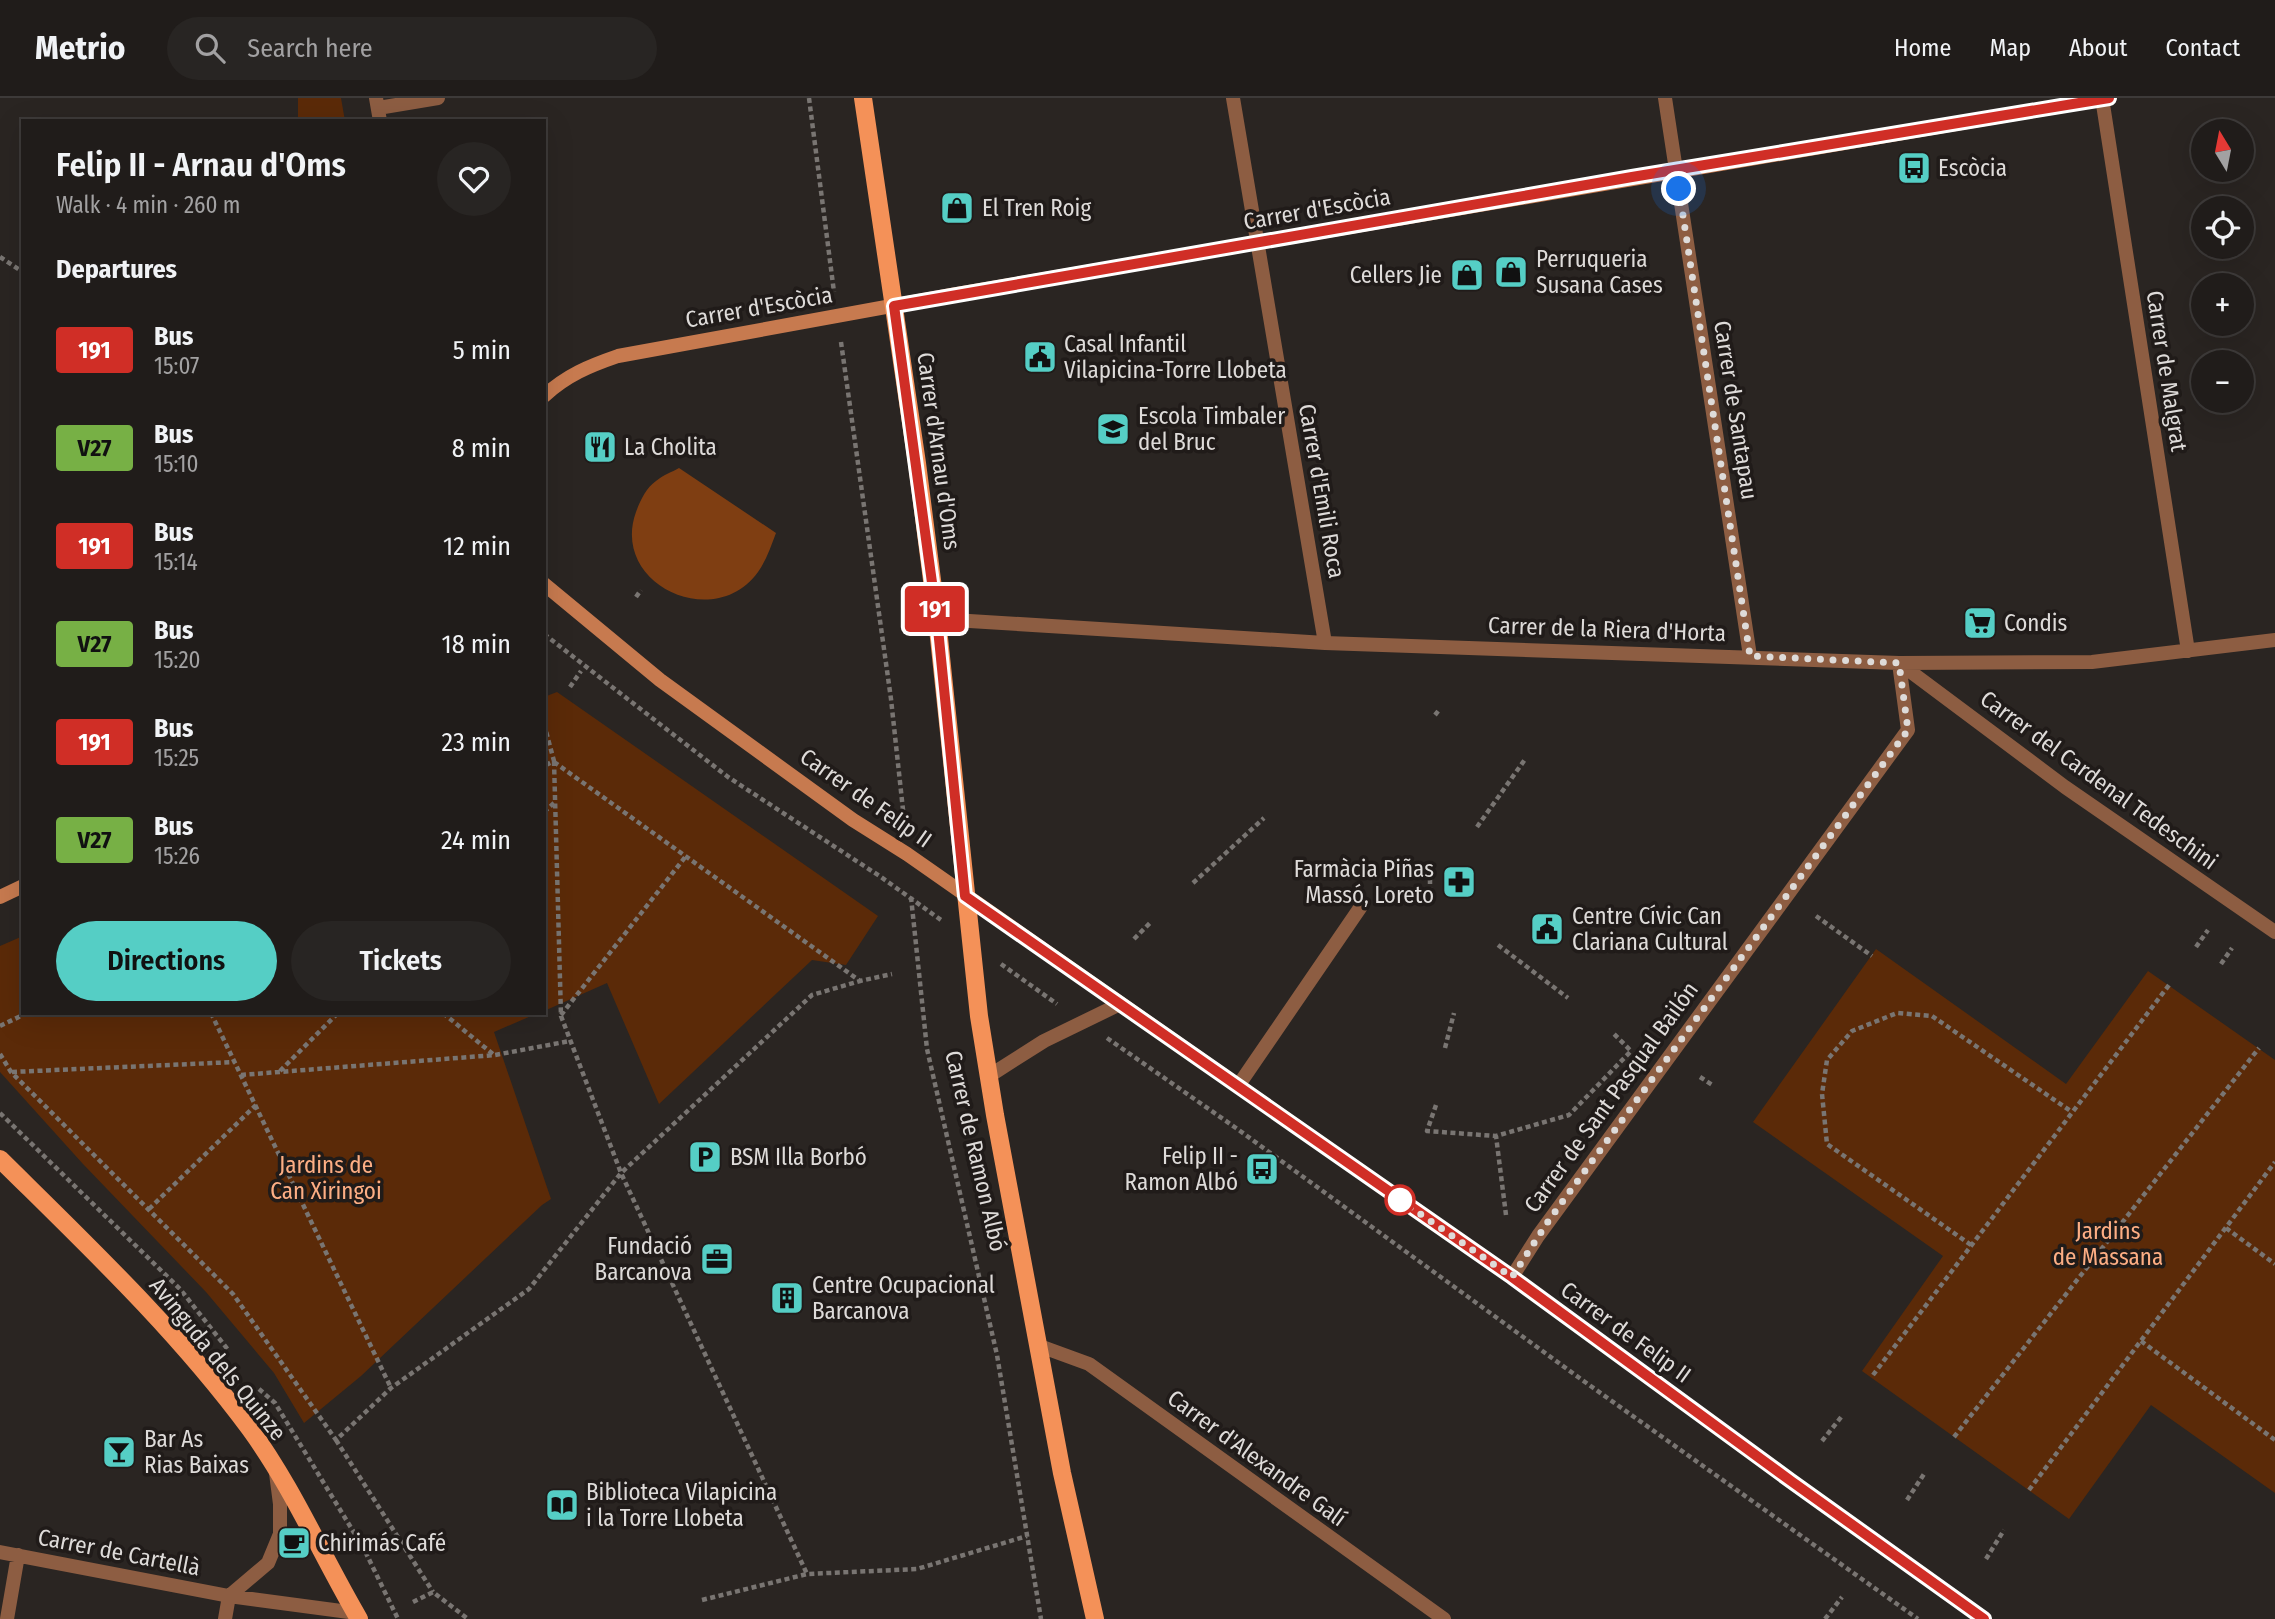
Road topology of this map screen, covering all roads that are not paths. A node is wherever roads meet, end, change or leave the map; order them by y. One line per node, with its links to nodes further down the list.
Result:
1 (438, 98): 6 (street)
2 (863, 98): 9 (main road, Carrer d'Arnau d'Oms)
3 (1234, 98): 8 (street, Carrer d'Emili Roca)
4 (1665, 98): 7 (street, Carrer de Santapau)
5 (2105, 98): 7 (main road, Carrer d'Escòcia); 15 (street, Carrer de Malgrat)
6 (378, 109)
7 (1676, 170): 8 (main road, Carrer d'Escòcia); 16 (street, Carrer de Santapau)
8 (1256, 243): 9 (main road, Carrer d'Escòcia); 14 (street, Carrer d'Emili Roca)
9 (894, 306): 10 (main road, Carrer d'Escòcia); 12 (main road, Carrer d'Arnau d'Oms)
10 (546, 394)
11 (546, 586): 19 (main road, Carrer de Felip II)
12 (937, 619): 14 (street, Carrer de la Riera d'Horta); 19 (main road, Carrer d'Arnau d'Oms)
13 (2275, 640): 15 (street, Carrer de la Riera d'Horta)
14 (1325, 643): 16 (street, Carrer de la Riera d'Horta)
15 (2188, 651): 17 (street, Carrer de la Riera d'Horta)
16 (1750, 656): 17 (street, Carrer de la Riera d'Horta)
17 (1899, 663): 22 (street, Carrer del Cardenal Tedeschini); 27 (street, Carrer de Sant Pasqual Bailón)
18 (21, 887): 20 (main road)
19 (965, 896): 23 (main road, Carrer de Felip II); 24 (main road, Carrer de Ramon Albó)
20 (0, 897)
21 (1362, 905): 25 (street)
22 (2275, 932)
23 (1120, 1004): 24 (street, Carrer de Ramon Albó); 25 (main road, Carrer de Felip II)
24 (989, 1076): 28 (main road, Carrer de Ramon Albó)
25 (1238, 1086): 27 (main road, Carrer de Felip II)
26 (0, 1158): 29 (main road, Avinguda dels Quinze)
27 (1512, 1277): 38 (main road, Carrer de Felip II)
28 (1037, 1345): 36 (main road, Carrer de Ramon Albó); 37 (street, Carrer d'Alexandre Galí)
29 (276, 1473): 32 (street); 33 (main road, Avinguda dels Quinze)
30 (0, 1552): 31 (street, Carrer de Cartellà)
31 (18, 1555): 32 (street, Carrer de Cartellà); 34 (street)
32 (229, 1596): 33 (street, Carrer de Cartellà); 35 (street)
33 (358, 1616)
34 (7, 1619)
35 (225, 1619)
36 (1095, 1619)
37 (1444, 1619)
38 (1984, 1619)

